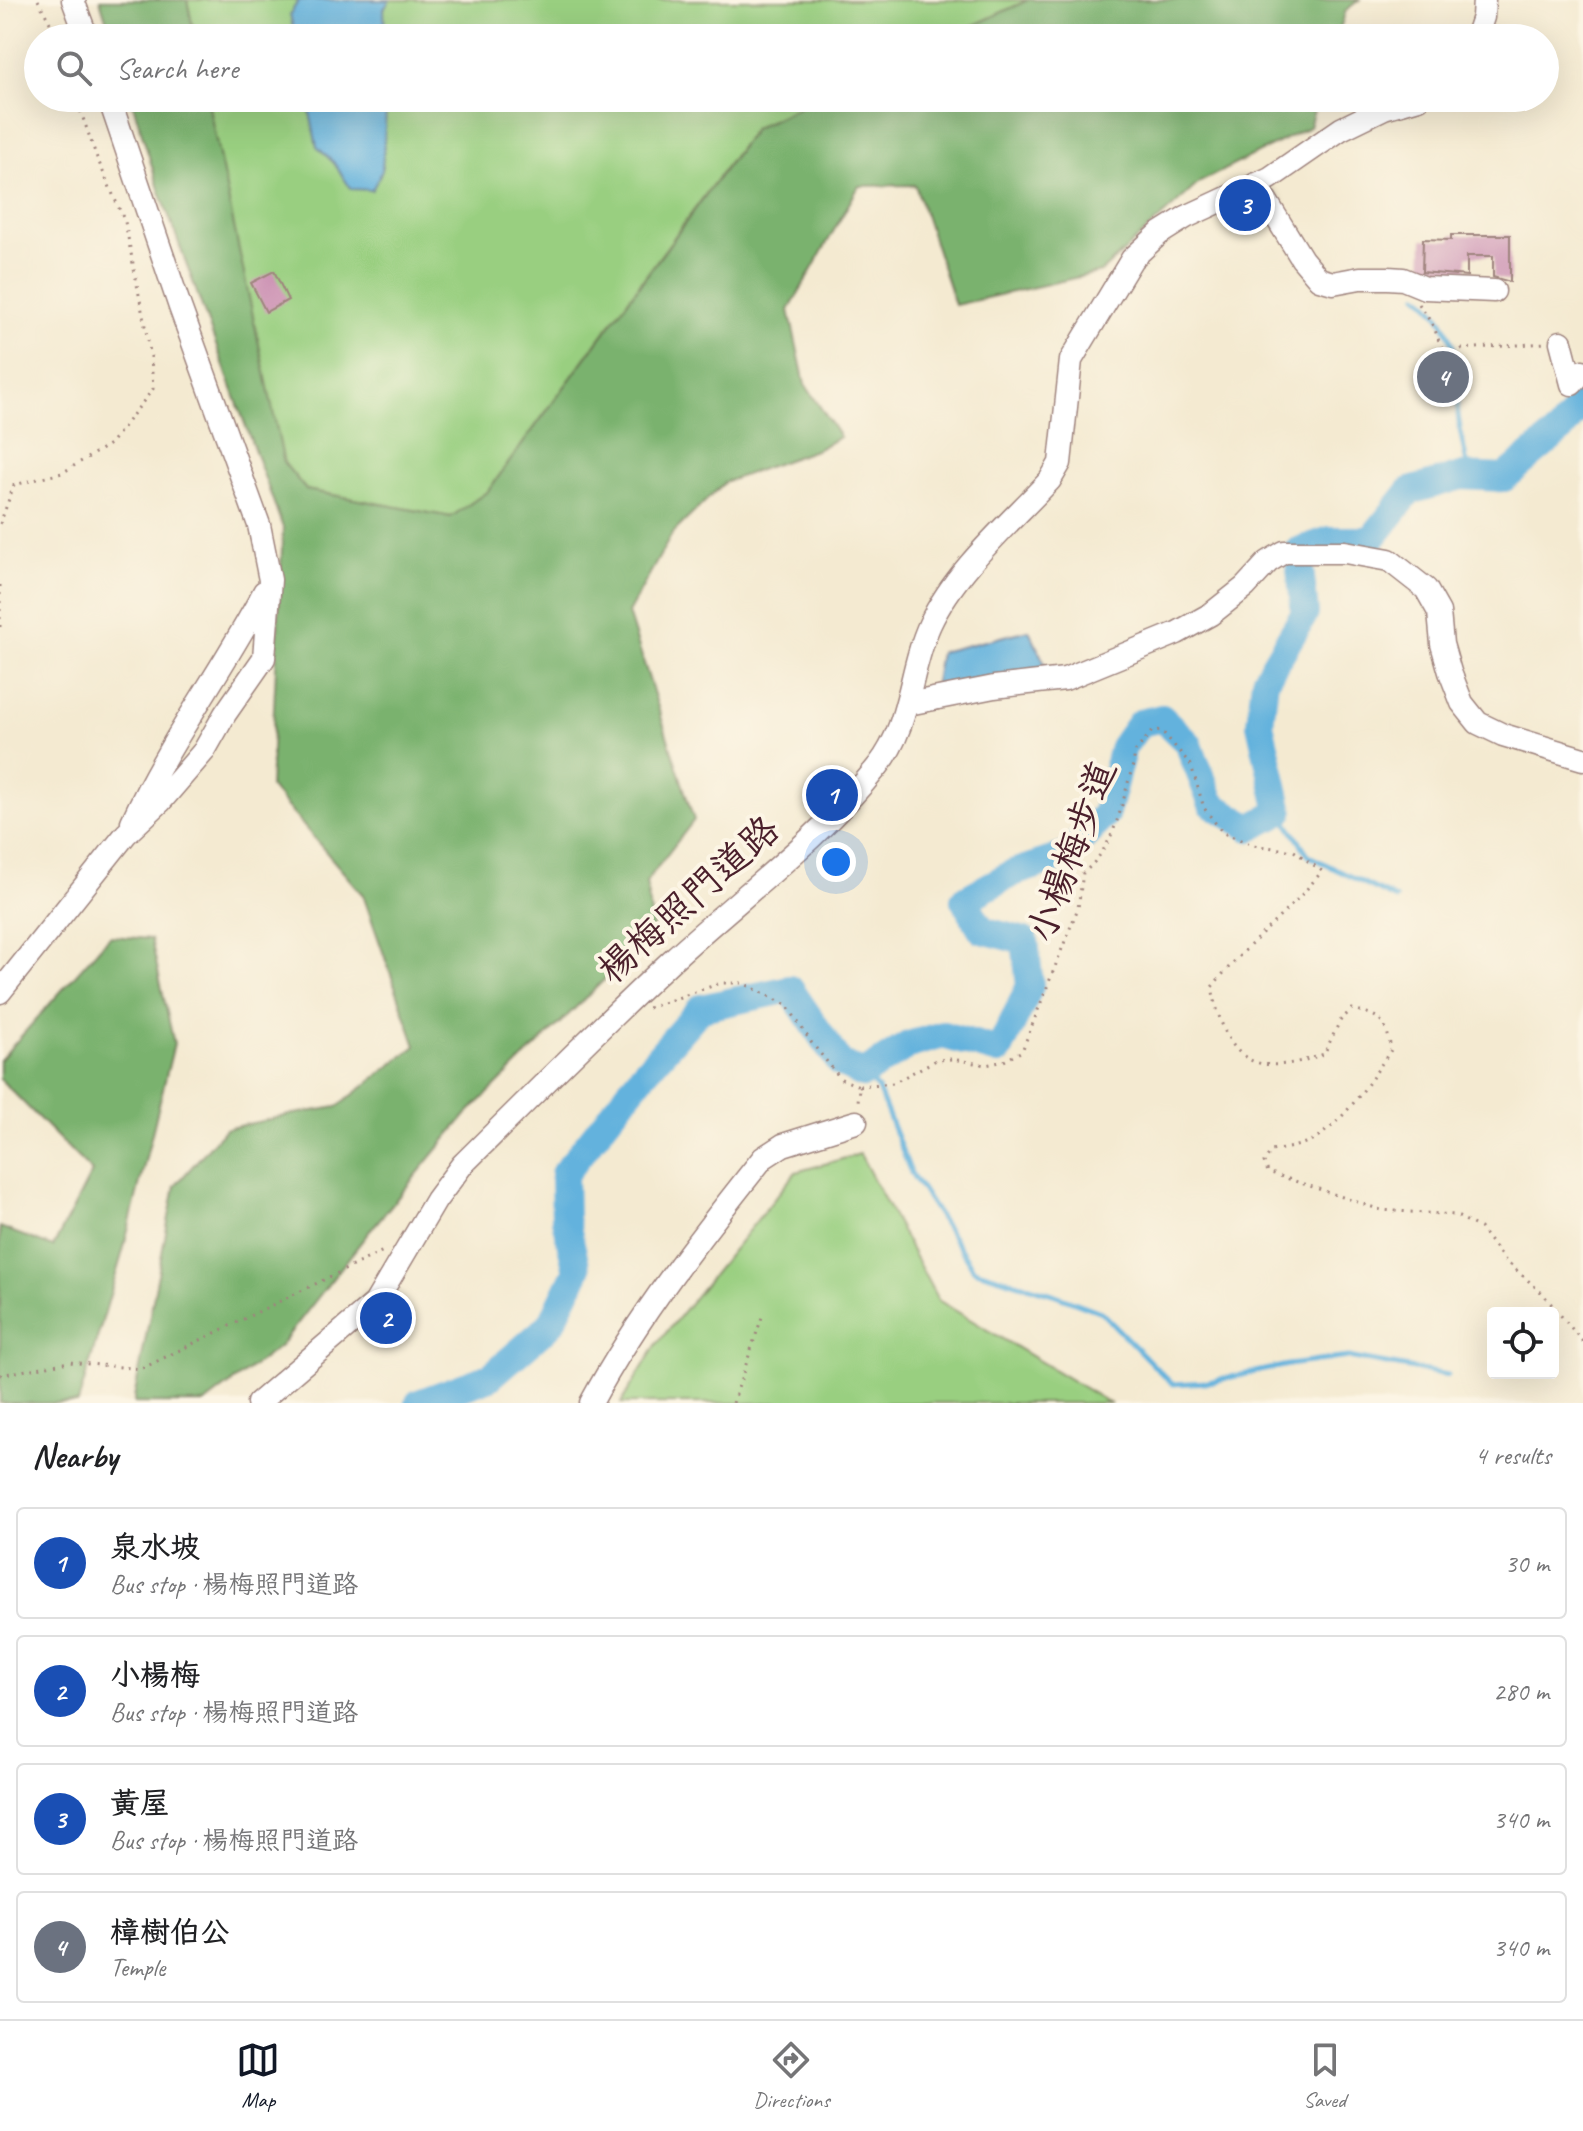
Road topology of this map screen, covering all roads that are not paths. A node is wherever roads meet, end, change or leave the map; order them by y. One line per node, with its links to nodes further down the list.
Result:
1 (73, 0): 3 (street)
2 (1484, 0): 4 (street)
3 (82, 24)
4 (1481, 24)
5 (114, 112): 11 (street)
6 (1376, 112): 7 (street, 楊梅照門道路)
7 (1256, 184): 8 (street); 12 (street, 楊梅照門道路)
8 (1494, 291)
9 (1561, 342): 10 (street)
10 (1583, 371)
11 (270, 580): 14 (street); 14 (street)
12 (908, 704): 13 (street); 17 (street, 楊梅照門道路)
13 (1583, 759)
14 (126, 834): 15 (street)
15 (0, 992)
16 (856, 1122): 18 (street)
17 (258, 1403)
18 (591, 1403)

